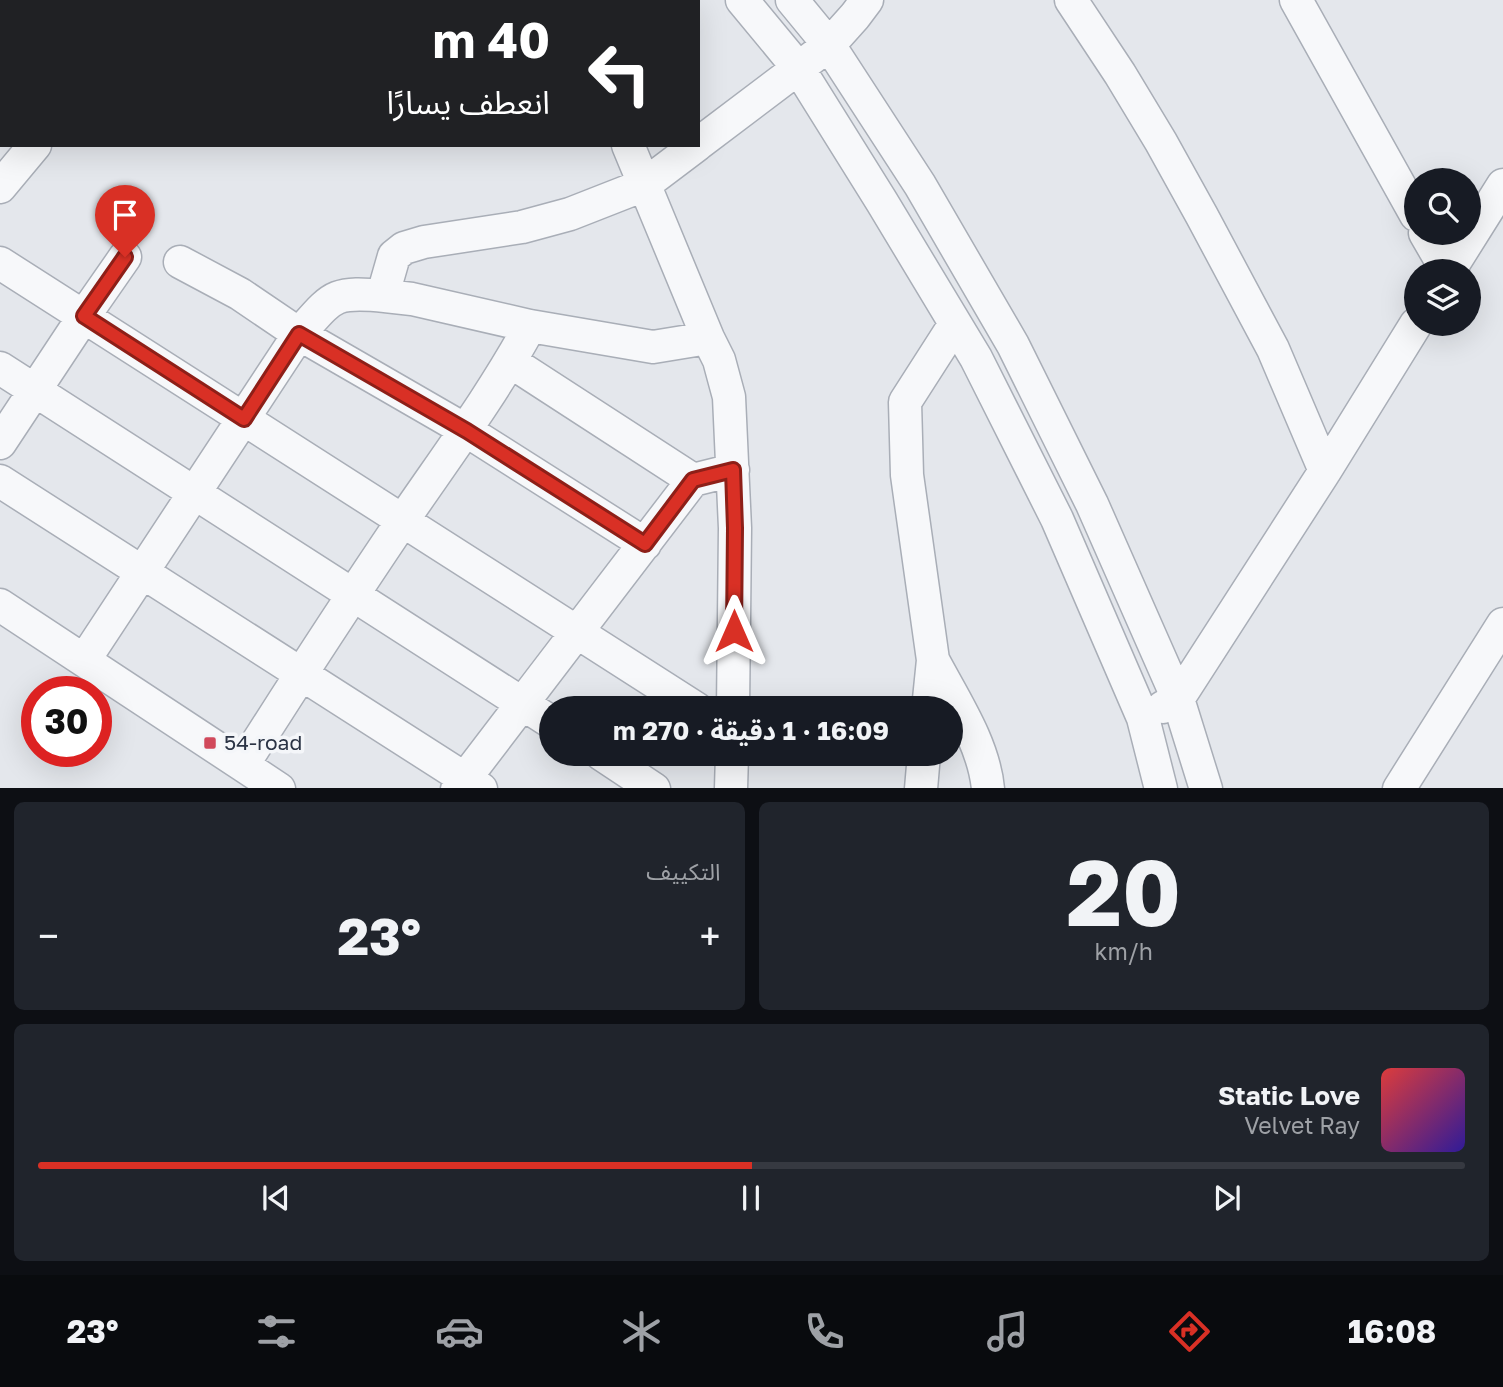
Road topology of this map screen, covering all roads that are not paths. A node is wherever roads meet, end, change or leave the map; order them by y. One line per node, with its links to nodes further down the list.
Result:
1 (742, 0): 7 (street)
2 (792, 0): 6 (street)
3 (867, 0): 6 (street)
4 (1071, 0): 34 (street)
5 (1296, 0): 15 (street)
6 (829, 45): 7 (street); 51 (street)
7 (799, 69): 8 (street); 22 (street)
8 (700, 143)
9 (33, 147): 14 (street)
10 (629, 147): 12 (street)
11 (695, 147): 12 (street)
12 (644, 185): 20 (street); 26 (street)
13 (1503, 185): 17 (street)
14 (0, 187)
15 (1404, 194)
16 (125, 257): 21 (street)
17 (1456, 259)
18 (180, 262): 24 (street)
19 (0, 263): 21 (street)
20 (385, 296): 23 (street); 24 (street)
21 (84, 316): 29 (street); 30 (street)
22 (955, 324): 46 (street); 54 (street)
23 (530, 326): 26 (street); 27 (street)
24 (299, 334): 30 (street); 31 (street)
25 (1409, 336): 34 (street)
26 (708, 338): 33 (street)
27 (511, 362): 31 (street); 35 (street)
28 (0, 368): 29 (street)
29 (35, 391): 32 (street); 37 (street)
30 (244, 419): 37 (street); 38 (street)
31 (467, 431): 38 (street); 39 (street)
32 (0, 443)
33 (733, 470): 35 (street); 49 (street)
34 (1325, 471): 51 (street)
35 (693, 480): 39 (street)
36 (0, 481): 40 (street)
37 (195, 493): 40 (street); 41 (street)
38 (403, 521): 41 (street); 44 (street)
39 (645, 544): 44 (street)
40 (142, 572): 45 (street); 47 (street)
41 (353, 595): 47 (street); 52 (street)
42 (0, 604): 45 (street)
43 (1503, 624): 67 (street)
44 (577, 632): 48 (street); 52 (street)
45 (85, 659): 55 (street)
46 (933, 660): 50 (street); 64 (street)
47 (301, 674): 55 (street); 59 (street)
48 (677, 696)
49 (733, 696)
50 (929, 696)
51 (1178, 699): 54 (street); 66 (street)
52 (521, 703): 53 (street); 59 (street)
53 (539, 714)
54 (1143, 718): 65 (street)
55 (243, 765): 60 (street)
56 (619, 766): 61 (street)
57 (732, 766): 62 (street)
58 (923, 766): 63 (street)
59 (468, 785)
60 (278, 788)
61 (652, 788)
62 (731, 788)
63 (921, 788)
64 (988, 788)
65 (1161, 788)
66 (1206, 788)
67 (1400, 788)

